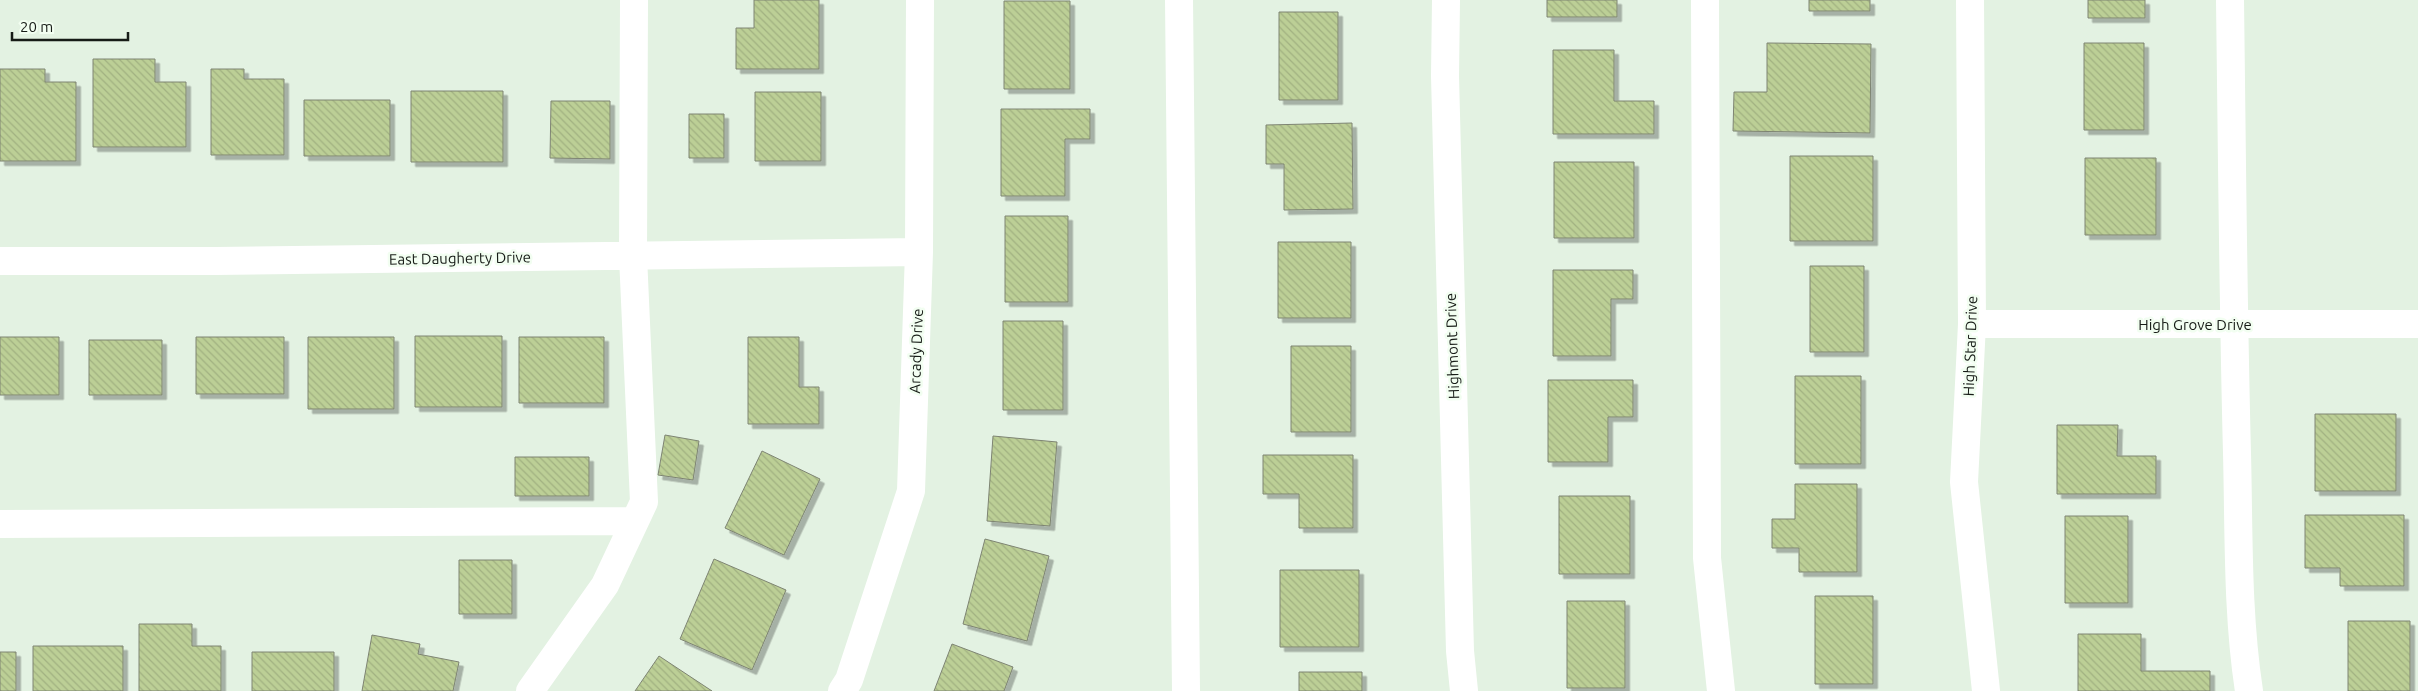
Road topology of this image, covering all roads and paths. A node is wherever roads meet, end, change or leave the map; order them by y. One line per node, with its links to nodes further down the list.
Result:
1 (634, 0): 9 (street)
2 (920, 0): 8 (street, Arcady Drive)
3 (1179, 0): 18 (street)
4 (1446, 0): 19 (street, Highmont Drive)
5 (1705, 0): 20 (street)
6 (1970, 0): 11 (street, High Star Drive)
7 (2230, 0): 12 (street)
8 (919, 252): 9 (street, East Daugherty Drive); 17 (street, Arcady Drive)
9 (633, 256): 10 (street, East Daugherty Drive); 14 (street)
10 (0, 261)
11 (1972, 324): 12 (street, High Grove Drive); 21 (street, High Star Drive)
12 (2234, 324): 13 (street, High Grove Drive); 22 (street)
13 (2418, 324)
14 (635, 521): 15 (street); 16 (street)
15 (0, 524)
16 (530, 691)
17 (842, 691)
18 (1186, 691)
19 (1464, 691)
20 (1721, 691)
21 (1986, 691)
22 (2249, 691)

